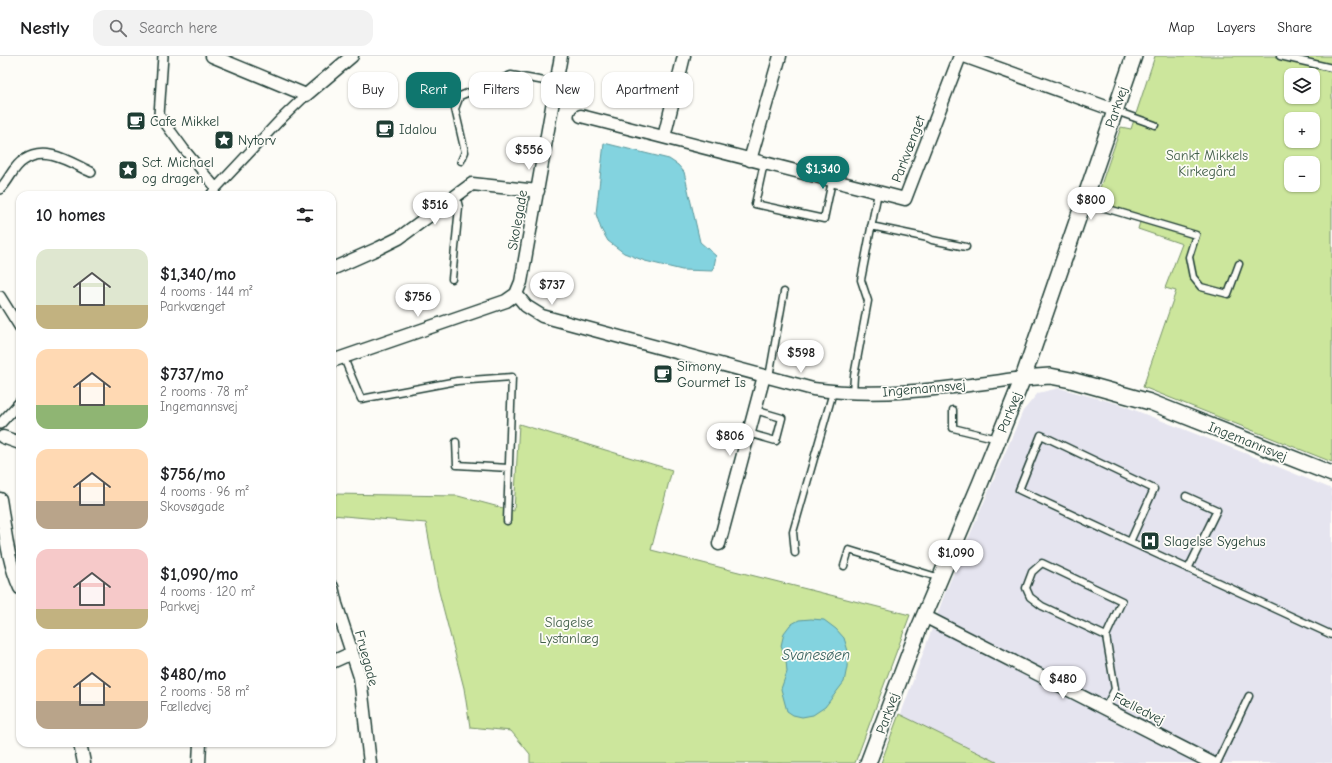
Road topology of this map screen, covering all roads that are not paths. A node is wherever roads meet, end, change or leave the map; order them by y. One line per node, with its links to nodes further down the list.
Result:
1 (163, 56): 26 (street)
2 (212, 56): 14 (street)
3 (352, 56): 14 (street)
4 (561, 56): 12 (street, Skolegade)
5 (684, 56): 19 (street)
6 (780, 56): 20 (street)
7 (960, 56): 29 (street, Parkvænget)
8 (964, 56): 16 (street)
9 (1134, 56): 16 (street, Parkvej)
10 (1280, 56): 11 (lane)
11 (1332, 68)
12 (558, 72)
13 (541, 80): 21 (lane)
14 (306, 95): 27 (street)
15 (552, 108): 28 (street, Skolegade)
16 (1114, 110): 18 (lane); 31 (street, Parkvej)
17 (581, 116): 19 (street, Parkvænget)
18 (1155, 125)
19 (664, 136): 20 (street, Parkvænget)
20 (750, 160): 22 (street, Parkvænget)
21 (461, 161)
22 (764, 163): 24 (street, Parkvænget); 24 (lane)
23 (91, 172): 25 (street)
24 (832, 180): 29 (street, Parkvænget)
25 (0, 189)
26 (213, 191)
27 (215, 191)
28 (538, 191): 30 (street); 38 (street, Skolegade)
29 (878, 192): 32 (lane)
30 (456, 195): 35 (street); 36 (lane)
31 (1083, 202): 34 (lane); 43 (street, Parkvej)
32 (871, 226): 33 (lane); 45 (lane)
33 (966, 247)
34 (1239, 264)
35 (336, 267)
36 (452, 279)
37 (784, 292): 42 (lane)
38 (516, 294): 41 (street); 42 (street, Ingemannsvej)
39 (0, 296): 40 (street)
40 (16, 322)
41 (338, 358): 55 (lane)
42 (766, 377): 44 (street, Ingemannsvej); 47 (street)
43 (1023, 378): 45 (street, Ingemannsvej); 52 (street, Parkvej); 56 (street, Ingemannsvej)
44 (833, 392): 45 (street, Ingemannsvej); 62 (lane)
45 (853, 393)
46 (16, 406): 49 (street)
47 (754, 410): 50 (street); 50 (lane)
48 (953, 410): 52 (lane)
49 (0, 424)
50 (748, 434): 61 (street)
51 (1, 438): 53 (street)
52 (998, 439): 66 (street, Parkvej)
53 (16, 442)
54 (456, 442): 55 (lane)
55 (509, 468): 59 (lane)
56 (1332, 474)
57 (1186, 496): 64 (lane)
58 (0, 499): 65 (street)
59 (507, 521)
60 (1130, 542): 60 (lane); 64 (lane)
61 (719, 544)
62 (795, 553)
63 (844, 566): 66 (lane)
64 (1188, 569): 69 (lane)
65 (16, 577)
66 (940, 578): 68 (street, Parkvej)
67 (336, 604): 71 (street, Fruegade)
68 (924, 616): 74 (street, Fælledvej); 80 (street, Parkvej)
69 (1332, 635)
70 (1106, 636): 70 (lane); 74 (lane)
71 (352, 653): 72 (street); 79 (street, Fruegade)
72 (336, 660)
73 (1249, 696): 82 (lane)
74 (1105, 708): 81 (street, Fælledvej)
75 (81, 747): 77 (street)
76 (200, 747): 78 (street)
77 (84, 763)
78 (199, 763)
79 (370, 763)
80 (868, 763)
81 (1212, 763)
82 (1217, 763)

